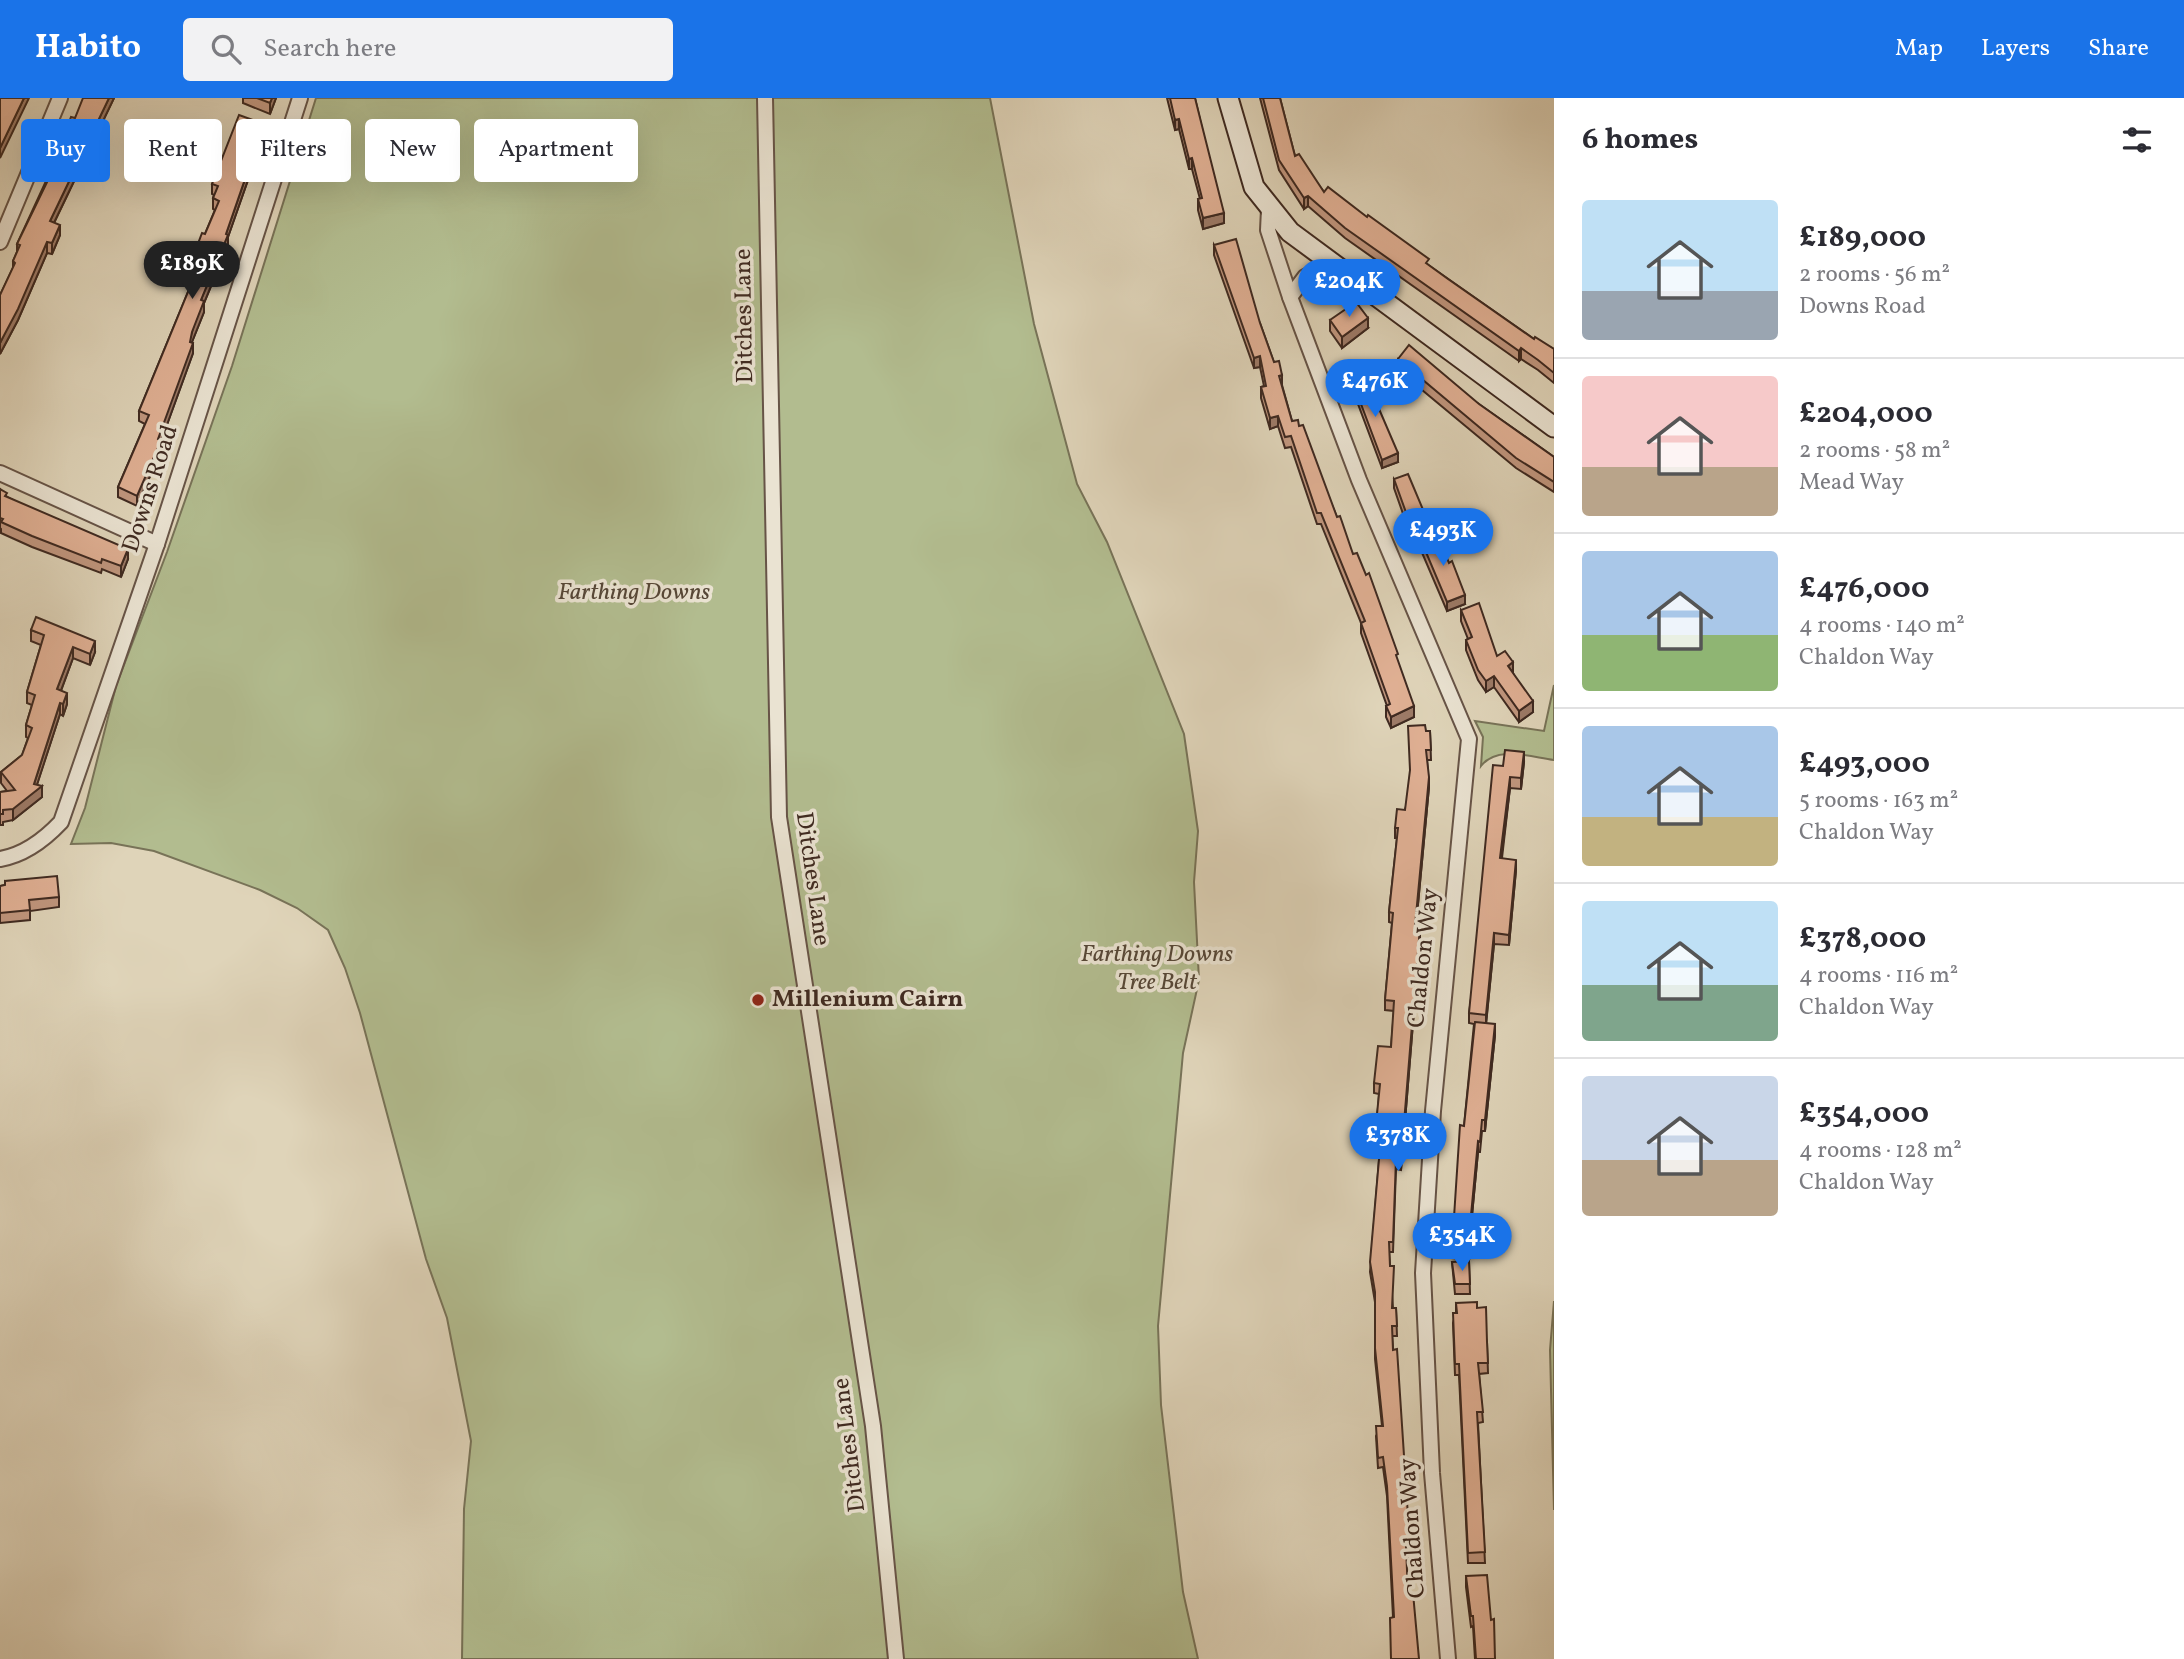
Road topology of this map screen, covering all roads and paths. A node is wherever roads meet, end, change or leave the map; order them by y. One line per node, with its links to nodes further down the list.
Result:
1 (60, 98): 6 (street)
2 (300, 98): 11 (street, Downs Road)
3 (765, 98): 13 (street, Ditches Lane)
4 (1228, 98): 5 (street, Chaldon Way)
5 (1269, 209): 7 (street); 8 (street, Chaldon Way)
6 (0, 242)
7 (1332, 263): 8 (street); 9 (street)
8 (1290, 297): 14 (street, Chaldon Way)
9 (1554, 427)
10 (0, 473): 11 (street)
11 (158, 544): 12 (street, Downs Road)
12 (0, 859)
13 (896, 1659)
14 (1448, 1659)

